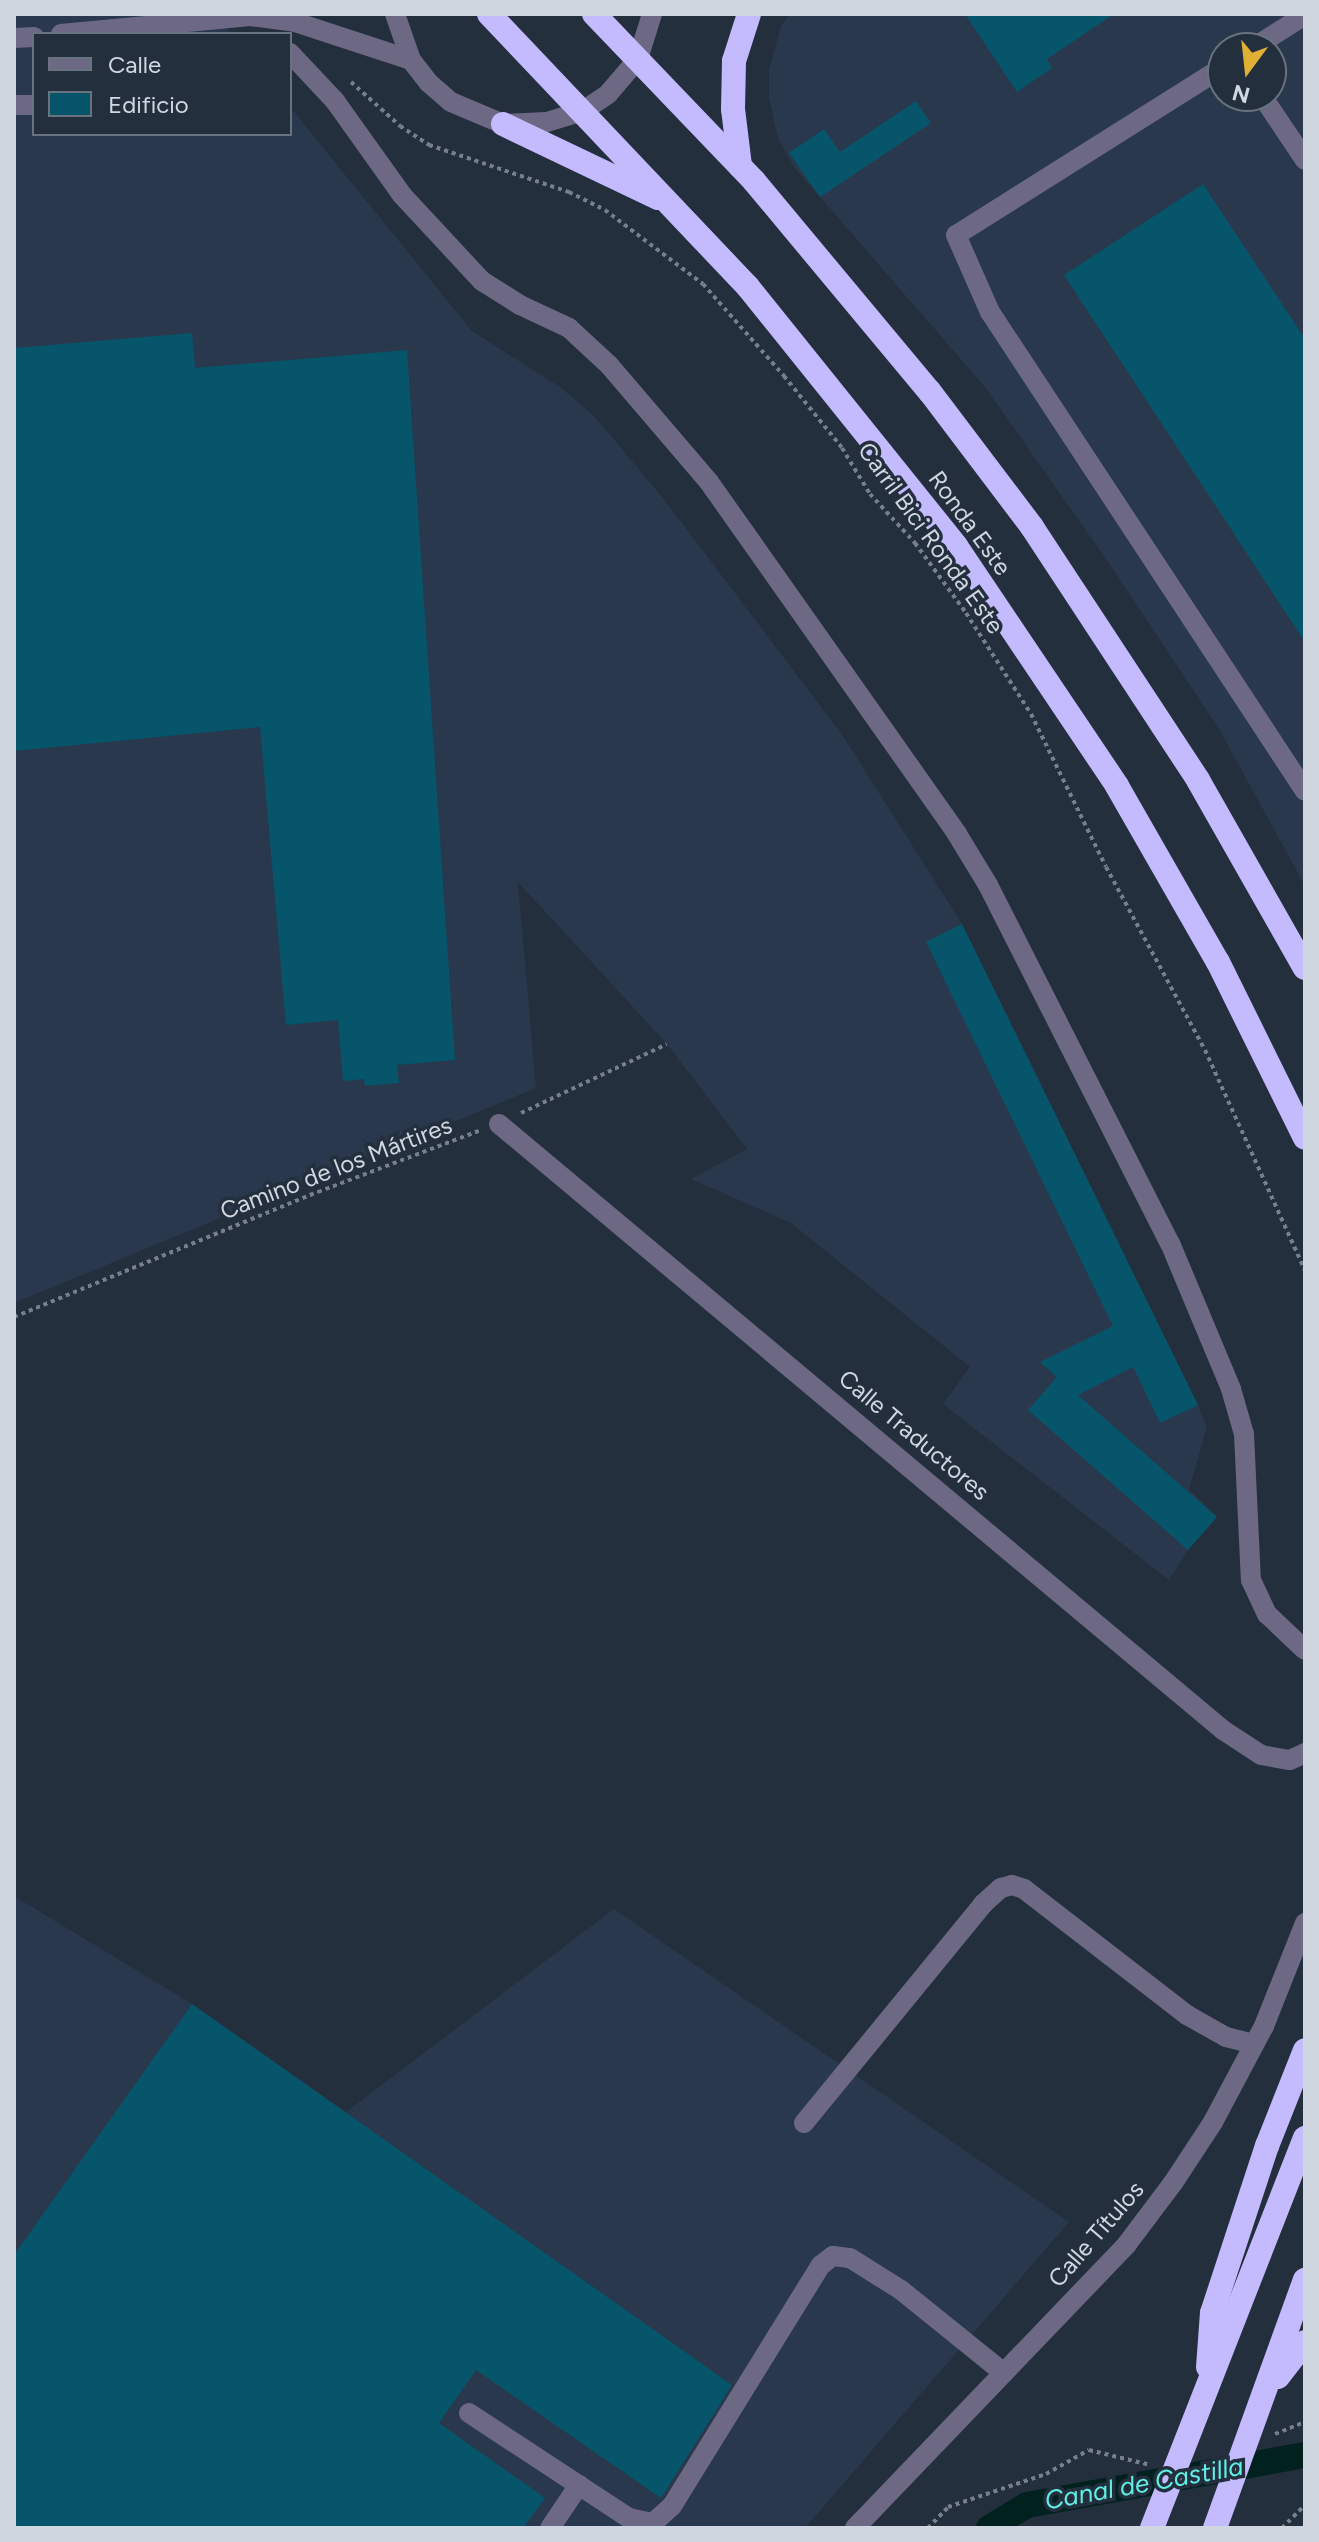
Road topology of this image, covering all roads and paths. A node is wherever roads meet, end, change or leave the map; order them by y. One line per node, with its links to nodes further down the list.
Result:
1 (395, 14): 12 (street)
2 (489, 14): 16 (highway, Ronda Este)
3 (594, 14): 11 (highway, Ronda Este)
4 (749, 14): 20 (highway)
5 (253, 15): 8 (street); 9 (street); 12 (street)
6 (1305, 15): 10 (street)
7 (655, 16): 11 (street)
8 (81, 32)
9 (268, 32)
10 (1278, 32)
11 (638, 59): 16 (street); 20 (highway, Ronda Este)
12 (411, 60): 18 (street)
13 (294, 62): 29 (street)
14 (345, 77): 27 (path, Carril Bici Ronda Este)
15 (1207, 77): 22 (street)
16 (583, 111): 18 (street); 21 (highway, Ronda Este)
17 (1273, 112): 19 (street)
18 (503, 124): 21 (highway)
19 (1305, 160)
20 (740, 166): 23 (highway, Ronda Este)
21 (667, 203): 26 (highway, Ronda Este)
22 (1305, 791)
23 (1305, 968)
24 (667, 1044): 25 (path, Camino de los Mártires)
25 (499, 1124): 28 (path, Camino de los Mártires); 30 (street, Calle Traductores)
26 (1305, 1138)
27 (1305, 1270)
28 (14, 1317)
29 (1305, 1650)
30 (1305, 1753)
31 (1305, 1923): 32 (street, Calle Títulos)
32 (1254, 2044): 34 (street); 38 (street, Calle Títulos)
33 (1305, 2050): 40 (highway)
34 (804, 2123)
35 (1305, 2138): 40 (highway)
36 (1305, 2280): 39 (highway)
37 (1305, 2342): 39 (highway)
38 (1004, 2373): 45 (street); 48 (street, Calle Títulos)
39 (1262, 2402): 51 (highway)
40 (1202, 2405): 50 (highway)
41 (469, 2413): 45 (street)
42 (1305, 2422): 43 (path)
43 (1265, 2437)
44 (1165, 2462): 49 (path)
45 (579, 2485): 47 (street)
46 (1305, 2505): 52 (path)
47 (550, 2528)
48 (855, 2528)
49 (928, 2528)
50 (1152, 2528)
51 (1215, 2528)
52 (1282, 2528)

